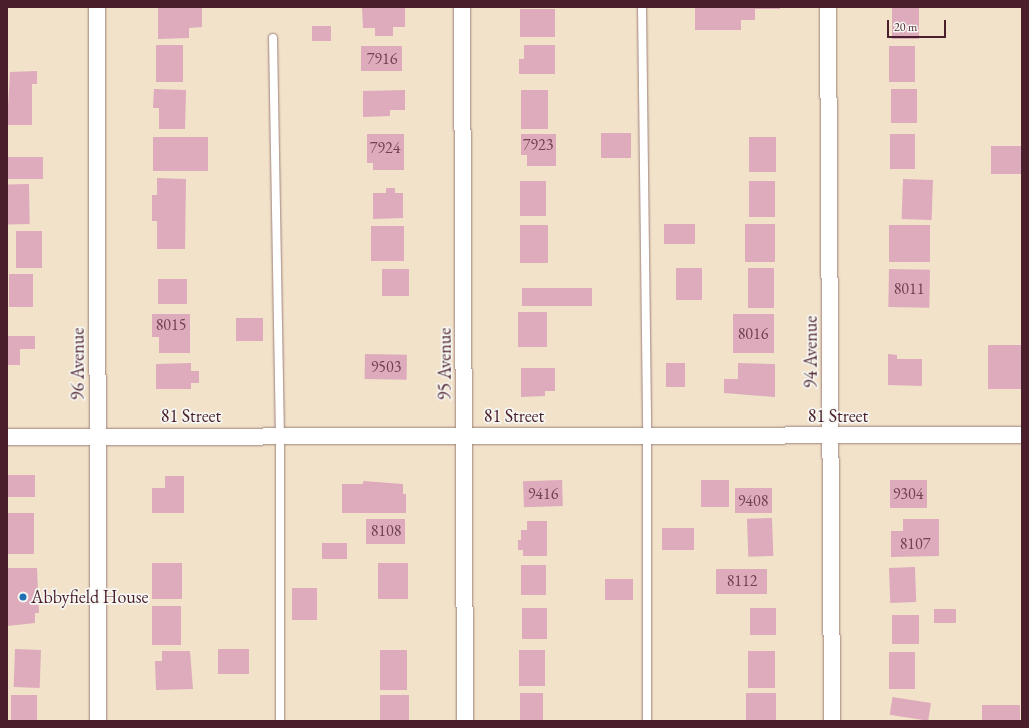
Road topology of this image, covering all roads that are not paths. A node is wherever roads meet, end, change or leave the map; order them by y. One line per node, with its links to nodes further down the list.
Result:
1 (97, 7): 7 (street, 96 Avenue)
2 (462, 7): 9 (street, 95 Avenue)
3 (642, 7): 10 (lane)
4 (828, 7): 11 (street, 94 Avenue)
5 (273, 38): 8 (lane)
6 (7, 436): 7 (street, 81 Street)
7 (98, 436): 8 (street, 81 Street); 13 (street, 96 Avenue)
8 (280, 436): 9 (street, 81 Street); 14 (lane)
9 (465, 436): 10 (street, 81 Street); 15 (street, 95 Avenue)
10 (647, 436): 11 (street, 81 Street); 16 (lane)
11 (831, 436): 12 (street, 81 Street); 17 (street, 94 Avenue)
12 (1022, 436)
13 (98, 721)
14 (280, 721)
15 (465, 721)
16 (647, 721)
17 (832, 721)

